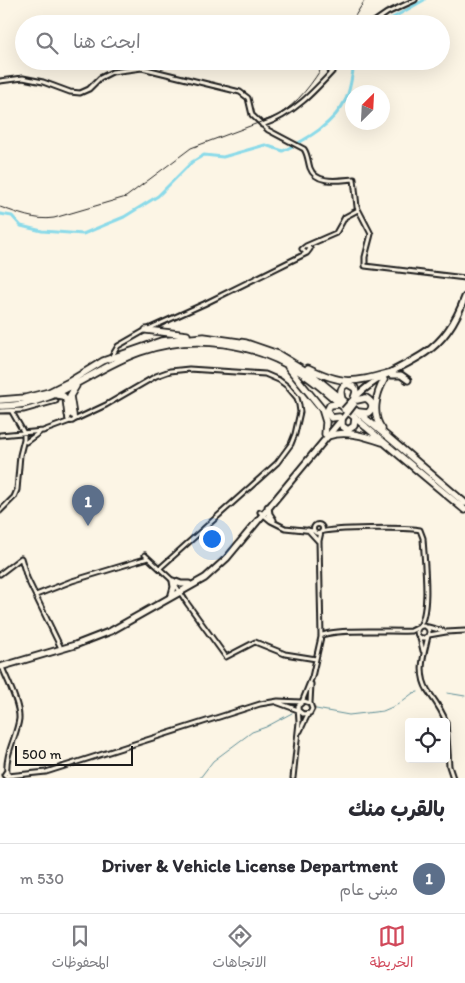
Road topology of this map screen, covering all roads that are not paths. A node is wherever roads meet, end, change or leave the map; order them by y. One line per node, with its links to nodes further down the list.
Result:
1 (416, 0): 2 (street)
2 (384, 15)
3 (127, 70): 6 (street)
4 (150, 70): 7 (street)
5 (334, 70): 7 (street)
6 (0, 81)
7 (262, 125): 8 (street)
8 (358, 210): 9 (street); 13 (street)
9 (308, 247): 10 (street); 11 (street)
10 (302, 249): 11 (street); 12 (street)
11 (306, 253): 12 (street)
12 (294, 259): 15 (street)
13 (465, 278)
14 (464, 302): 26 (main road)
15 (154, 329): 16 (highway); 17 (highway)
16 (146, 330): 22 (street)
17 (194, 337): 22 (highway); 25 (highway)
18 (200, 342): 19 (highway); 20 (highway); 24 (highway)
19 (167, 345): 21 (highway); 22 (highway)
20 (193, 346)
21 (176, 347)
22 (116, 356): 23 (highway); 29 (highway); 31 (highway)
23 (128, 360)
24 (281, 361): 33 (highway); 46 (highway)
25 (294, 362): 26 (highway); 33 (highway)
26 (390, 374): 27 (main road); 28 (main road); 32 (main road)
27 (384, 380): 32 (main road); 47 (highway)
28 (408, 380)
29 (79, 382): 30 (highway); 38 (highway)
30 (55, 398): 35 (highway); 38 (highway)
31 (2, 399)
32 (354, 401): 33 (highway); 37 (highway); 39 (main road, bridge)
33 (341, 402): 37 (highway); 39 (highway); 40 (highway)
34 (0, 406): 35 (highway)
35 (12, 409): 36 (street); 42 (street)
36 (0, 411)
37 (357, 411): 47 (highway)
38 (71, 418): 41 (street); 66 (street)
39 (341, 418): 40 (highway); 46 (main road)
40 (356, 418): 49 (highway)
41 (43, 431): 43 (street); 48 (street)
42 (24, 433): 43 (street); 44 (street); 48 (street)
43 (29, 433): 48 (street)
44 (16, 434): 45 (street); 48 (street)
45 (0, 435)
46 (327, 435): 49 (highway); 50 (main road)
47 (388, 437): 51 (highway)
48 (24, 443): 54 (street)
49 (385, 444): 53 (highway)
50 (309, 456): 52 (main road); 55 (main road)
51 (465, 503)
52 (268, 507): 55 (main road); 56 (main road)
53 (465, 510)
54 (0, 511)
55 (261, 514): 56 (main road); 65 (main road)
56 (273, 521): 59 (street)
57 (315, 526): 58 (street); 59 (street); 62 (street)
58 (322, 526): 61 (street); 63 (street)
59 (298, 529): 60 (street)
60 (308, 530): 62 (street); 64 (street)
61 (340, 530): 63 (street); 73 (street)
62 (315, 532): 63 (street); 64 (street)
63 (321, 532): 64 (street)
64 (319, 541): 74 (street)
65 (226, 557): 69 (main road); 70 (main road)
66 (161, 568): 68 (street); 72 (street)
67 (0, 574): 72 (street)
68 (175, 581): 69 (main road); 70 (street); 71 (main road)
69 (189, 584): 70 (main road)
70 (180, 591): 71 (main road); 87 (street); 88 (main road)
71 (172, 594): 84 (main road)
72 (36, 595): 84 (street)
73 (425, 621): 75 (street); 76 (street)
74 (321, 624): 78 (street); 82 (street); 85 (street)
75 (419, 627): 76 (street); 79 (street); 81 (street)
76 (428, 627): 80 (street); 83 (street)
77 (465, 631): 80 (street)
78 (340, 632): 79 (street); 82 (street)
79 (401, 632): 81 (street)
80 (446, 632): 83 (street)
81 (418, 635): 83 (street); 86 (street)
82 (321, 636): 85 (street)
83 (428, 636): 86 (street)
84 (60, 646): 88 (main road)
85 (318, 648): 87 (street)
86 (423, 654): 95 (street)
87 (316, 659): 89 (street)
88 (1, 665): 98 (street)
89 (312, 677): 91 (street); 92 (street)
90 (273, 702): 91 (street); 93 (street); 98 (street)
91 (301, 702): 92 (street); 93 (street)
92 (310, 703): 94 (street)
93 (299, 711): 94 (street); 96 (street)
94 (310, 713): 96 (street)
95 (444, 718)
96 (298, 736): 99 (street)
97 (449, 763): 100 (street)
98 (5, 775)
99 (293, 778)
100 (453, 778)

